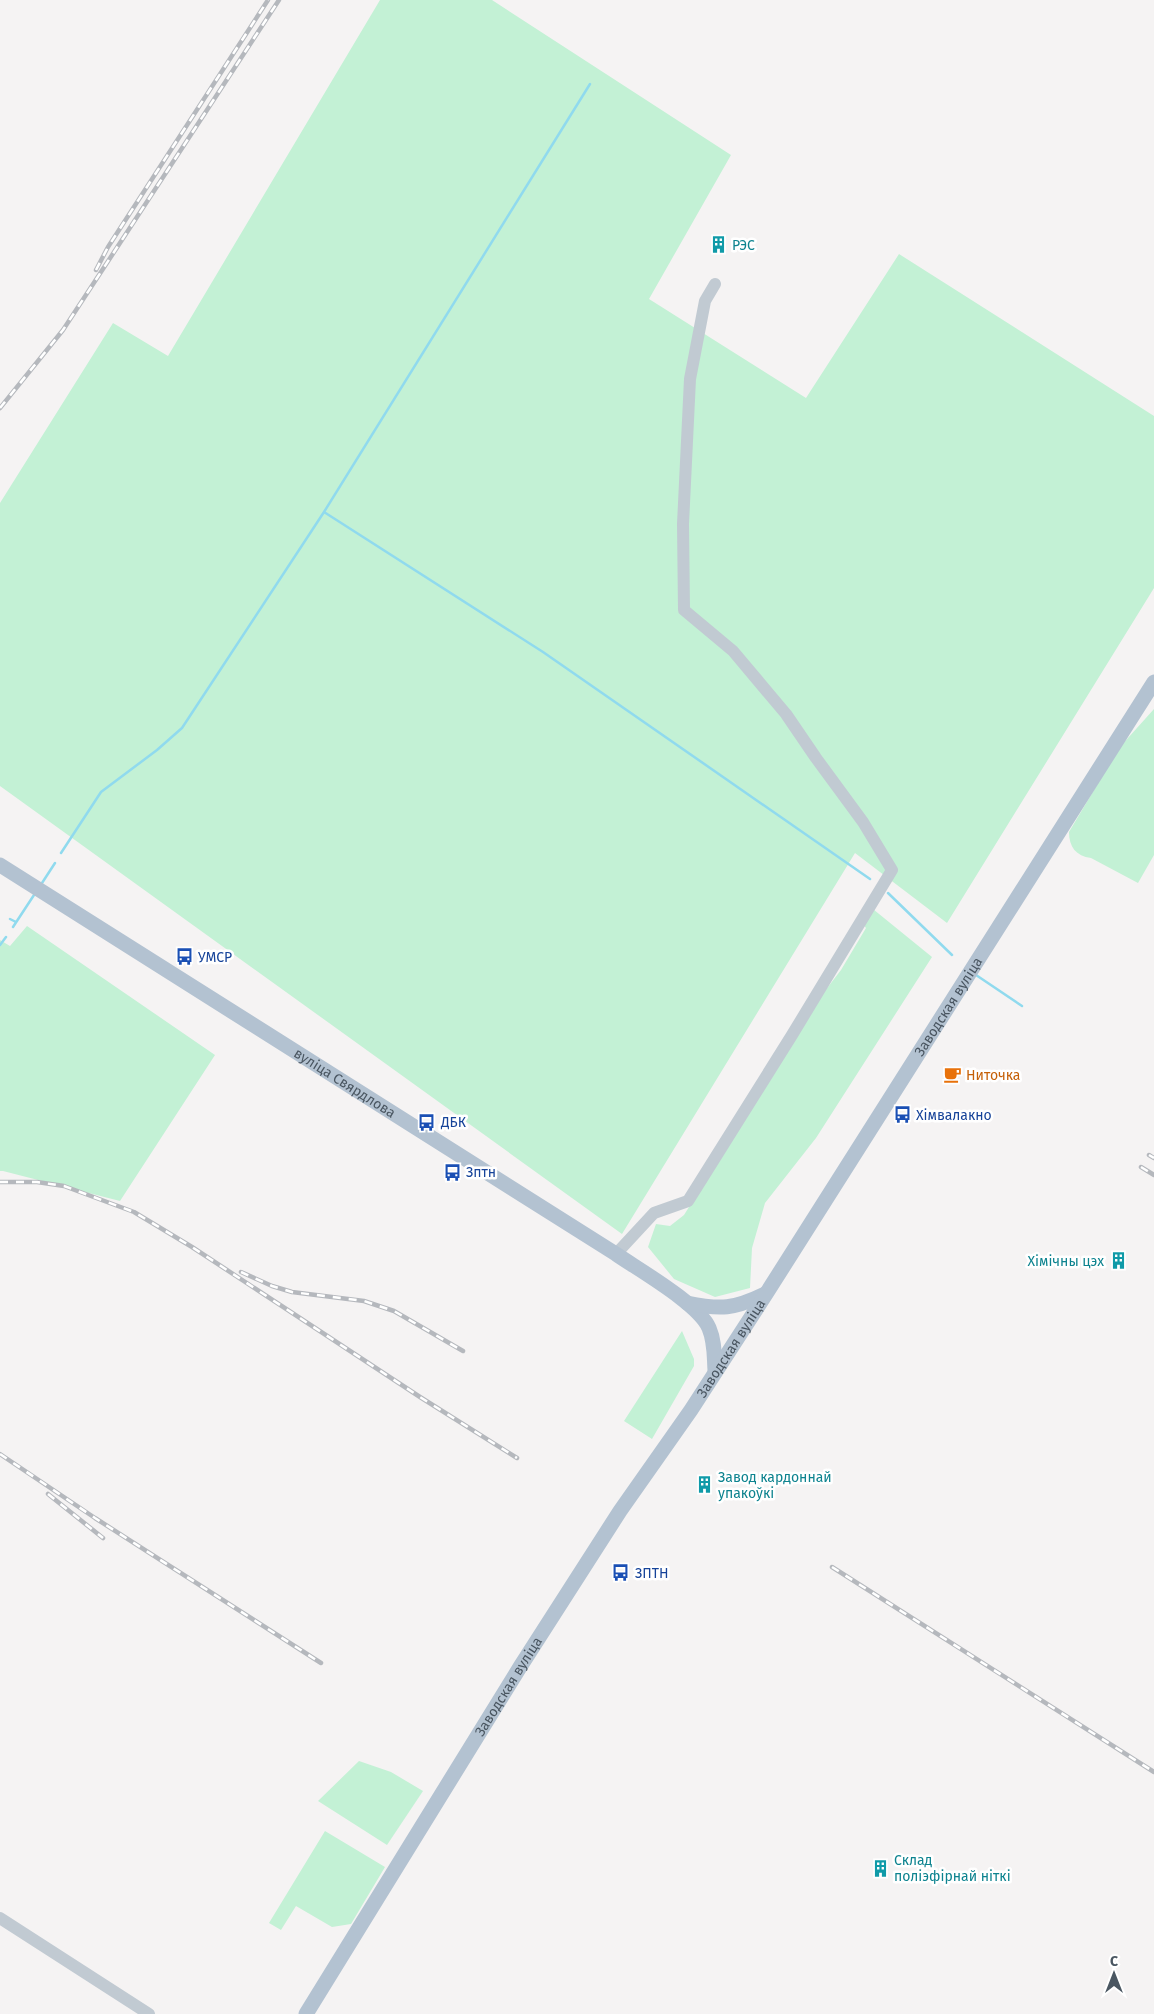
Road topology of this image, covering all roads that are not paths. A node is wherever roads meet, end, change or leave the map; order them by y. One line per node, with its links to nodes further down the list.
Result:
1 (716, 284): 4 (street)
2 (1154, 682): 5 (main road, Заводская вуліца)
3 (0, 865): 4 (main road, вуліца Свярдлова)
4 (616, 1254): 6 (main road, вуліца Свярдлова)
5 (766, 1294): 6 (main road); 7 (main road, Заводская вуліца)
6 (687, 1303): 7 (main road)
7 (715, 1370): 10 (main road, Заводская вуліца)
8 (0, 1918): 9 (street)
9 (149, 2014)
10 (306, 2014)

